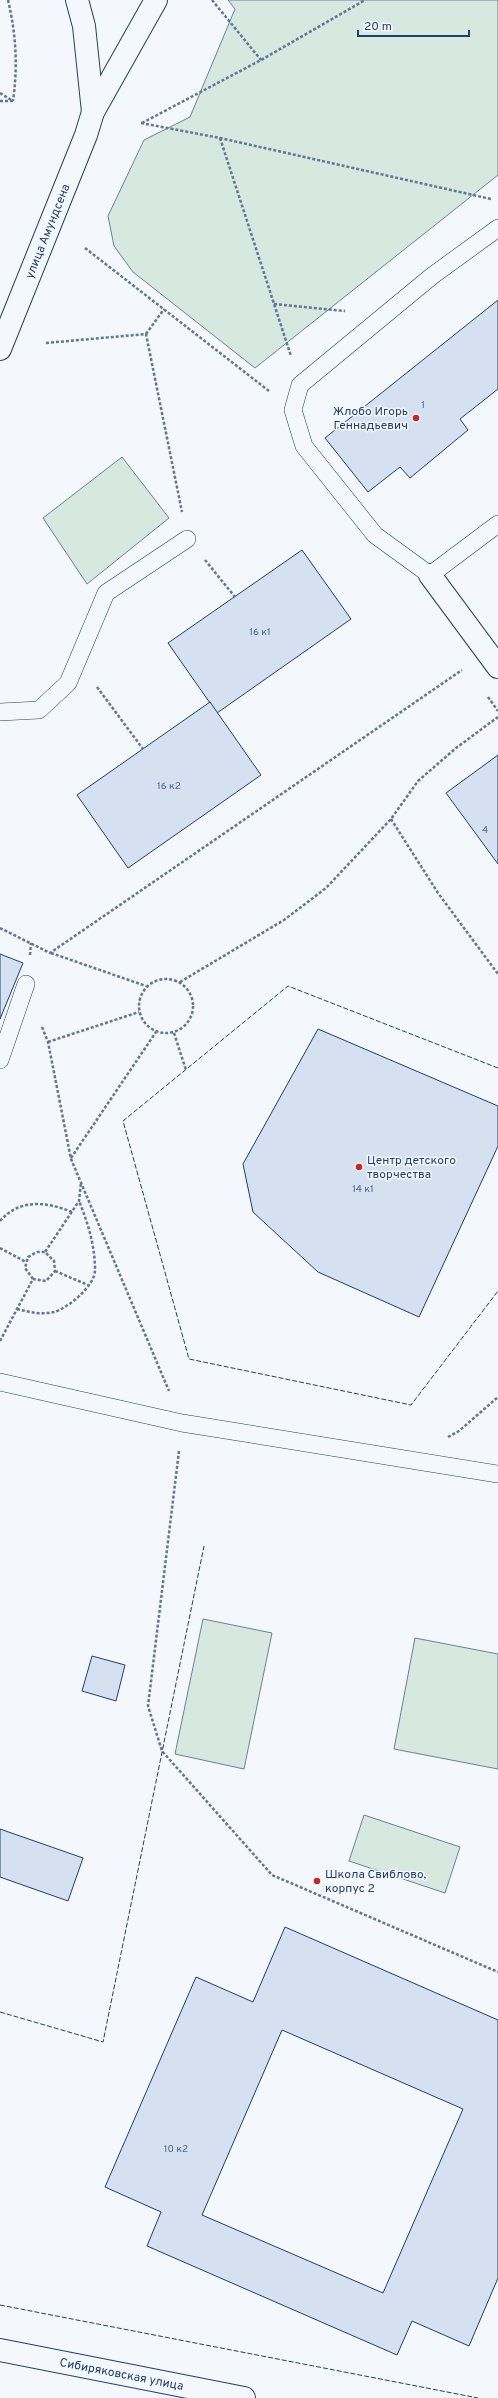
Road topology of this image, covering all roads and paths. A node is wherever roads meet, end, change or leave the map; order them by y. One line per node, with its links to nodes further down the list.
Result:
1 (8, 0): 9 (path)
2 (77, 0): 10 (street, улица Амундсена)
3 (156, 0): 10 (street, улица Амундсена)
4 (212, 0): 6 (path)
5 (365, 0): 6 (path)
6 (262, 60): 11 (path)
7 (0, 93): 9 (path)
8 (0, 101): 9 (path)
9 (13, 101)
10 (93, 112): 20 (street, улица Амундсена)
11 (220, 138): 12 (path); 15 (path)
12 (498, 201)
13 (498, 228): 17 (lane)
14 (85, 248): 16 (path)
15 (274, 304): 17 (path); 21 (path)
16 (164, 309): 18 (path); 22 (path)
17 (386, 314): 21 (lane)
18 (146, 334): 19 (path); 24 (path)
19 (46, 343)
20 (0, 349)
21 (300, 385): 22 (lane)
22 (293, 410): 25 (lane)
23 (498, 524): 25 (lane)
24 (187, 539): 26 (path); 28 (lane)
25 (430, 575): 27 (street)
26 (235, 597)
27 (493, 660): 34 (path)
28 (77, 661): 29 (lane); 31 (path)
29 (0, 712)
30 (498, 717): 32 (path)
31 (143, 749)
32 (391, 819): 35 (path); 36 (path)
33 (0, 928): 34 (path)
34 (50, 953): 38 (path)
35 (498, 974)
36 (180, 982): 38 (path); 41 (path)
37 (26, 984): 42 (path); 43 (lane)
38 (146, 986): 39 (path)
39 (139, 1012): 40 (path); 42 (path)
40 (156, 1032): 41 (path); 45 (path)
41 (174, 1032): 44 (path)
42 (48, 1042): 45 (path)
43 (0, 1060)
44 (186, 1070)
45 (71, 1159): 46 (path)
46 (81, 1182): 47 (path); 60 (path)
47 (79, 1201): 48 (path); 55 (path)
48 (72, 1212): 49 (path); 51 (path)
49 (0, 1221)
50 (0, 1248): 52 (path)
51 (45, 1252): 52 (path); 53 (path)
52 (26, 1262): 54 (path)
53 (55, 1272): 54 (path); 55 (path)
54 (33, 1279): 56 (path)
55 (88, 1285): 56 (path)
56 (17, 1309): 57 (path)
57 (0, 1341)
58 (0, 1382): 60 (lane)
59 (498, 1396): 61 (path)
60 (182, 1423): 61 (lane); 63 (path)
61 (407, 1460): 62 (lane)
62 (498, 1474)
63 (498, 1972)
64 (0, 2350): 65 (street, Сибиряковская улица)
65 (244, 2398)

